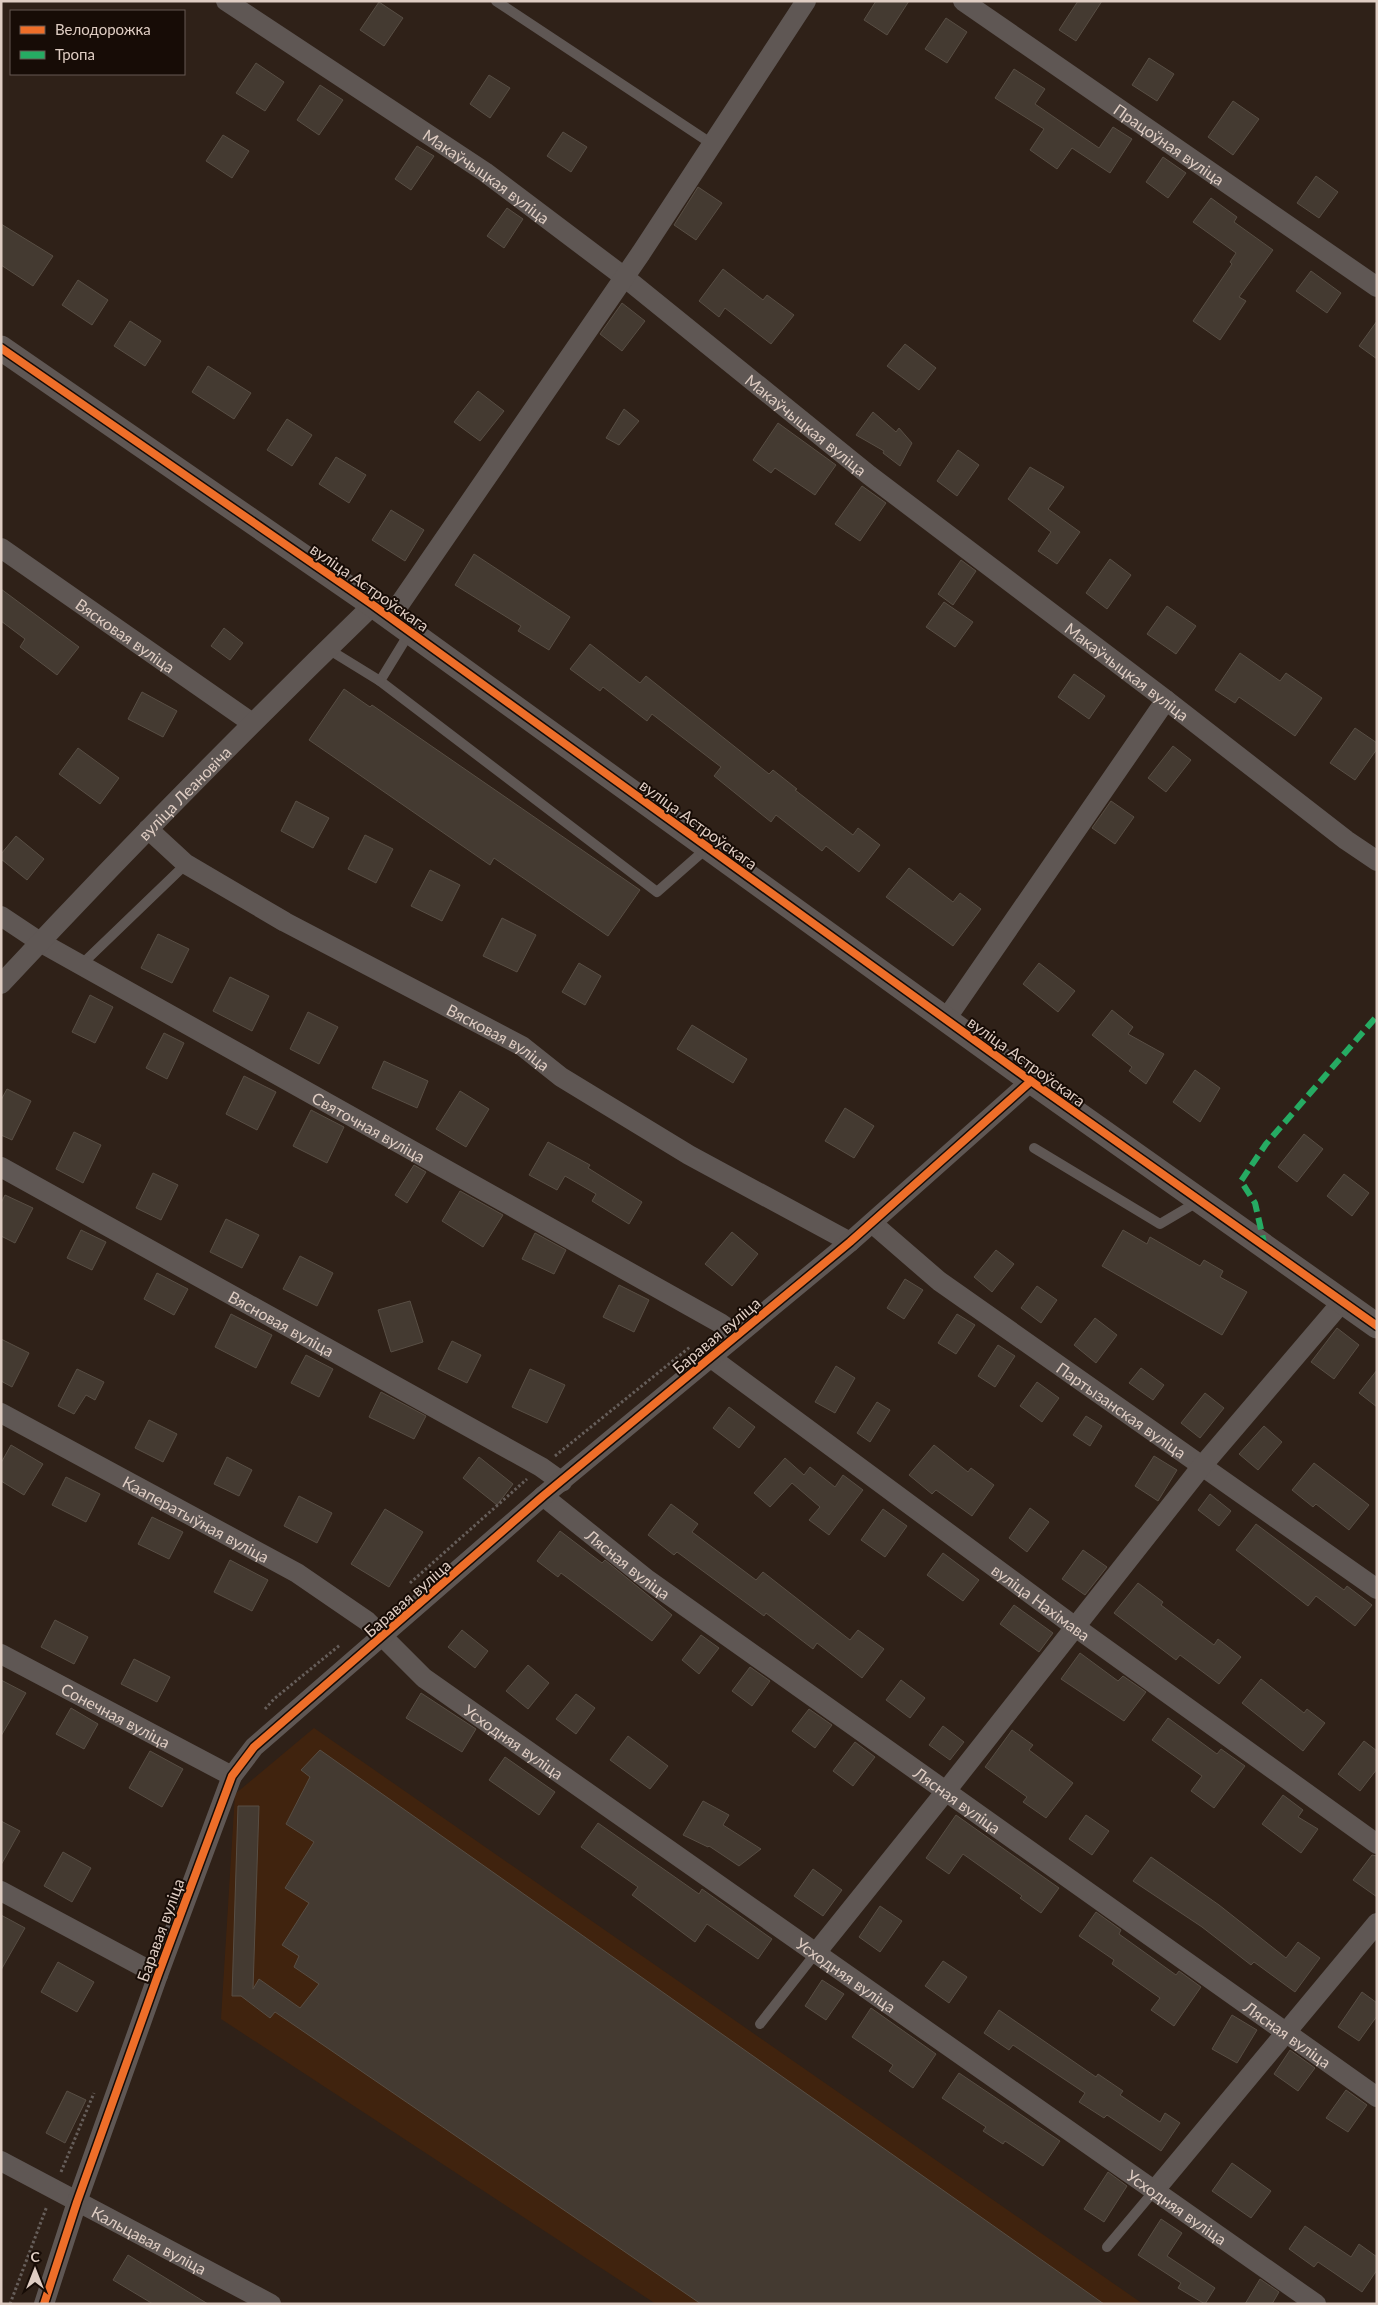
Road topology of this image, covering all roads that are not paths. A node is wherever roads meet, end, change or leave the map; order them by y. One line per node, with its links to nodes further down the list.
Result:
1 (226, 1): 6 (street, Макаўчыцкая вуліца)
2 (496, 1): 5 (lane)
3 (806, 1): 5 (street, вуліца Леановіча)
4 (963, 1): 7 (street, Працоўная вуліца)
5 (712, 144): 6 (street, вуліца Леановіча)
6 (623, 276): 10 (street, вуліца Леановіча); 13 (street, Макаўчыцкая вуліца)
7 (1377, 286)
8 (1, 348): 10 (street, вуліца Астроўскага)
9 (1, 548): 14 (street, Вясковая вуліца)
10 (391, 618): 11 (street, вуліца Леановіча); 12 (lane); 16 (street, вуліца Астроўскага)
11 (328, 649): 12 (lane); 14 (street, вуліца Леановіча)
12 (380, 681): 16 (lane)
13 (1166, 700): 17 (street, Макаўчыцкая вуліца); 23 (street)
14 (252, 723): 15 (street, вуліца Леановіча)
15 (148, 829): 18 (street, Вясковая вуліца); 20 (street, вуліца Леановіча)
16 (708, 847): 23 (street, вуліца Астроўскага)
17 (1377, 861)
18 (186, 864): 21 (lane); 29 (street, Вясковая вуліца)
19 (1, 916): 20 (street, Святочная вуліца)
20 (40, 942): 21 (street, Святочная вуліца); 22 (street, вуліца Леановіча)
21 (80, 965): 32 (street, Святочная вуліца)
22 (1, 984)
23 (946, 1019): 24 (street, вуліца Астроўскага)
24 (1031, 1081): 27 (street, вуліца Астроўскага); 28 (street, Баравая вуліца)
25 (1034, 1148): 27 (lane)
26 (1, 1167): 36 (street, Вясновая вуліца)
27 (1199, 1200): 30 (street, вуліца Астроўскага)
28 (872, 1223): 29 (street, Баравая вуліца); 35 (street, Партызанская вуліца)
29 (850, 1242): 32 (street, Баравая вуліца)
30 (1342, 1302): 31 (street, вуліца Астроўскага); 35 (street)
31 (1377, 1326)
32 (737, 1335): 33 (street, Баравая вуліца)
33 (710, 1357): 36 (street, Баравая вуліца); 39 (street, вуліца Нахімава)
34 (1, 1413): 40 (street, Кааператыўная вуліца)
35 (1202, 1466): 38 (street, Партызанская вуліца); 39 (street)
36 (562, 1482): 37 (street, Баравая вуліца)
37 (543, 1496): 40 (street, Баравая вуліца); 43 (street, Лясная вуліца)
38 (1377, 1589)
39 (1074, 1626): 43 (street); 44 (street, вуліца Нахімава)
40 (384, 1636): 42 (street, Баравая вуліца); 47 (street, Усходняя вуліца)
41 (1, 1654): 42 (street, Сонечная вуліца)
42 (232, 1776): 48 (street, Баравая вуліца)
43 (946, 1791): 47 (street); 50 (street, Лясная вуліца)
44 (1377, 1844)
45 (1, 1892): 48 (street)
46 (1377, 1922): 50 (street)
47 (815, 1954): 49 (lane); 53 (street, Усходняя вуліца)
48 (158, 1975): 54 (street, Баравая вуліца)
49 (760, 2024)
50 (1287, 2033): 51 (street, Лясная вуліца); 53 (street)
51 (1377, 2097)
52 (1, 2161): 54 (street, Кальцавая вуліца)
53 (1154, 2191): 55 (lane); 58 (street, Усходняя вуліца)
54 (77, 2202): 56 (street, Баравая вуліца); 57 (street, Кальцавая вуліца)
55 (1107, 2247)
56 (44, 2304)
57 (271, 2304)
58 (1316, 2304)

